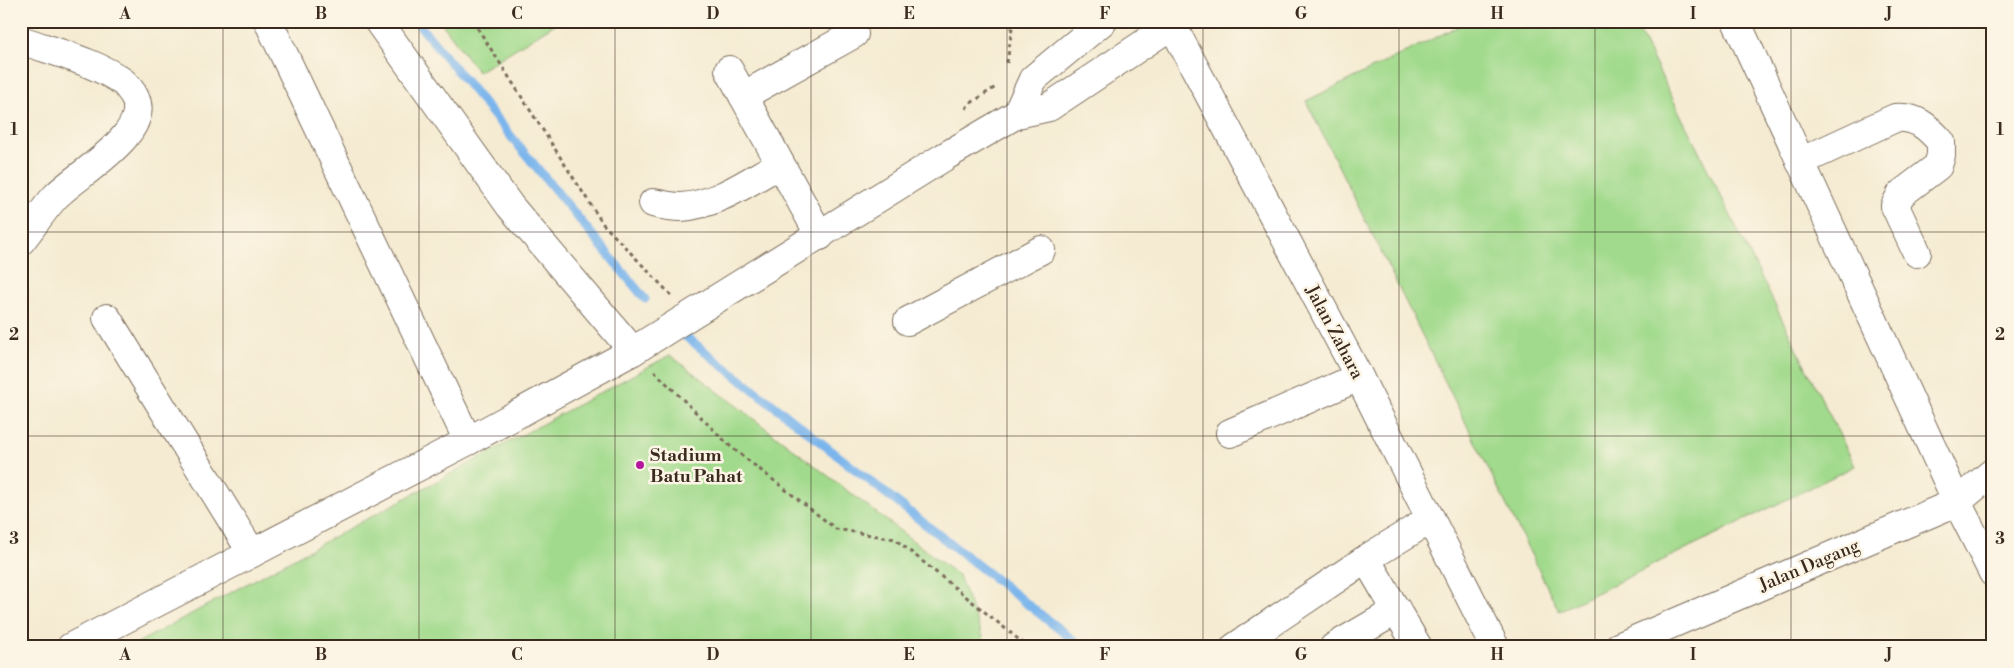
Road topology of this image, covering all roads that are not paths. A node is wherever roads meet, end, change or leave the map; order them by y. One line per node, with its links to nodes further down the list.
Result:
1 (268, 21): 23 (street)
2 (378, 21): 20 (street)
3 (1102, 21): 10 (street)
4 (1736, 21): 11 (street)
5 (1171, 23): 10 (street); 21 (street, Jalan Zahara)
6 (854, 34): 9 (street)
7 (21, 40): 15 (street)
8 (729, 70): 9 (street)
9 (743, 96): 12 (street)
10 (1016, 114): 14 (street)
11 (1800, 162): 17 (street); 25 (street)
12 (780, 164): 13 (street); 14 (street)
13 (653, 203)
14 (820, 236): 20 (street)
15 (21, 241)
16 (1041, 250): 19 (street)
17 (1917, 253)
18 (107, 318): 27 (street)
19 (908, 321)
20 (633, 351): 23 (street)
21 (1359, 377): 22 (street); 26 (street, Jalan Zahara)
22 (1230, 433)
23 (468, 441): 27 (street)
24 (1993, 472): 25 (street, Jalan Dagang)
25 (1957, 502): 29 (street); 36 (street, Jalan Dagang)
26 (1431, 519): 28 (street); 35 (street, Jalan Zahara)
27 (252, 553): 31 (street)
28 (1366, 559): 30 (street); 32 (street)
29 (1993, 573)
30 (1397, 610): 33 (street); 34 (street)
31 (71, 647)
32 (1235, 647)
33 (1334, 647)
34 (1418, 647)
35 (1495, 647)
36 (1618, 647)

